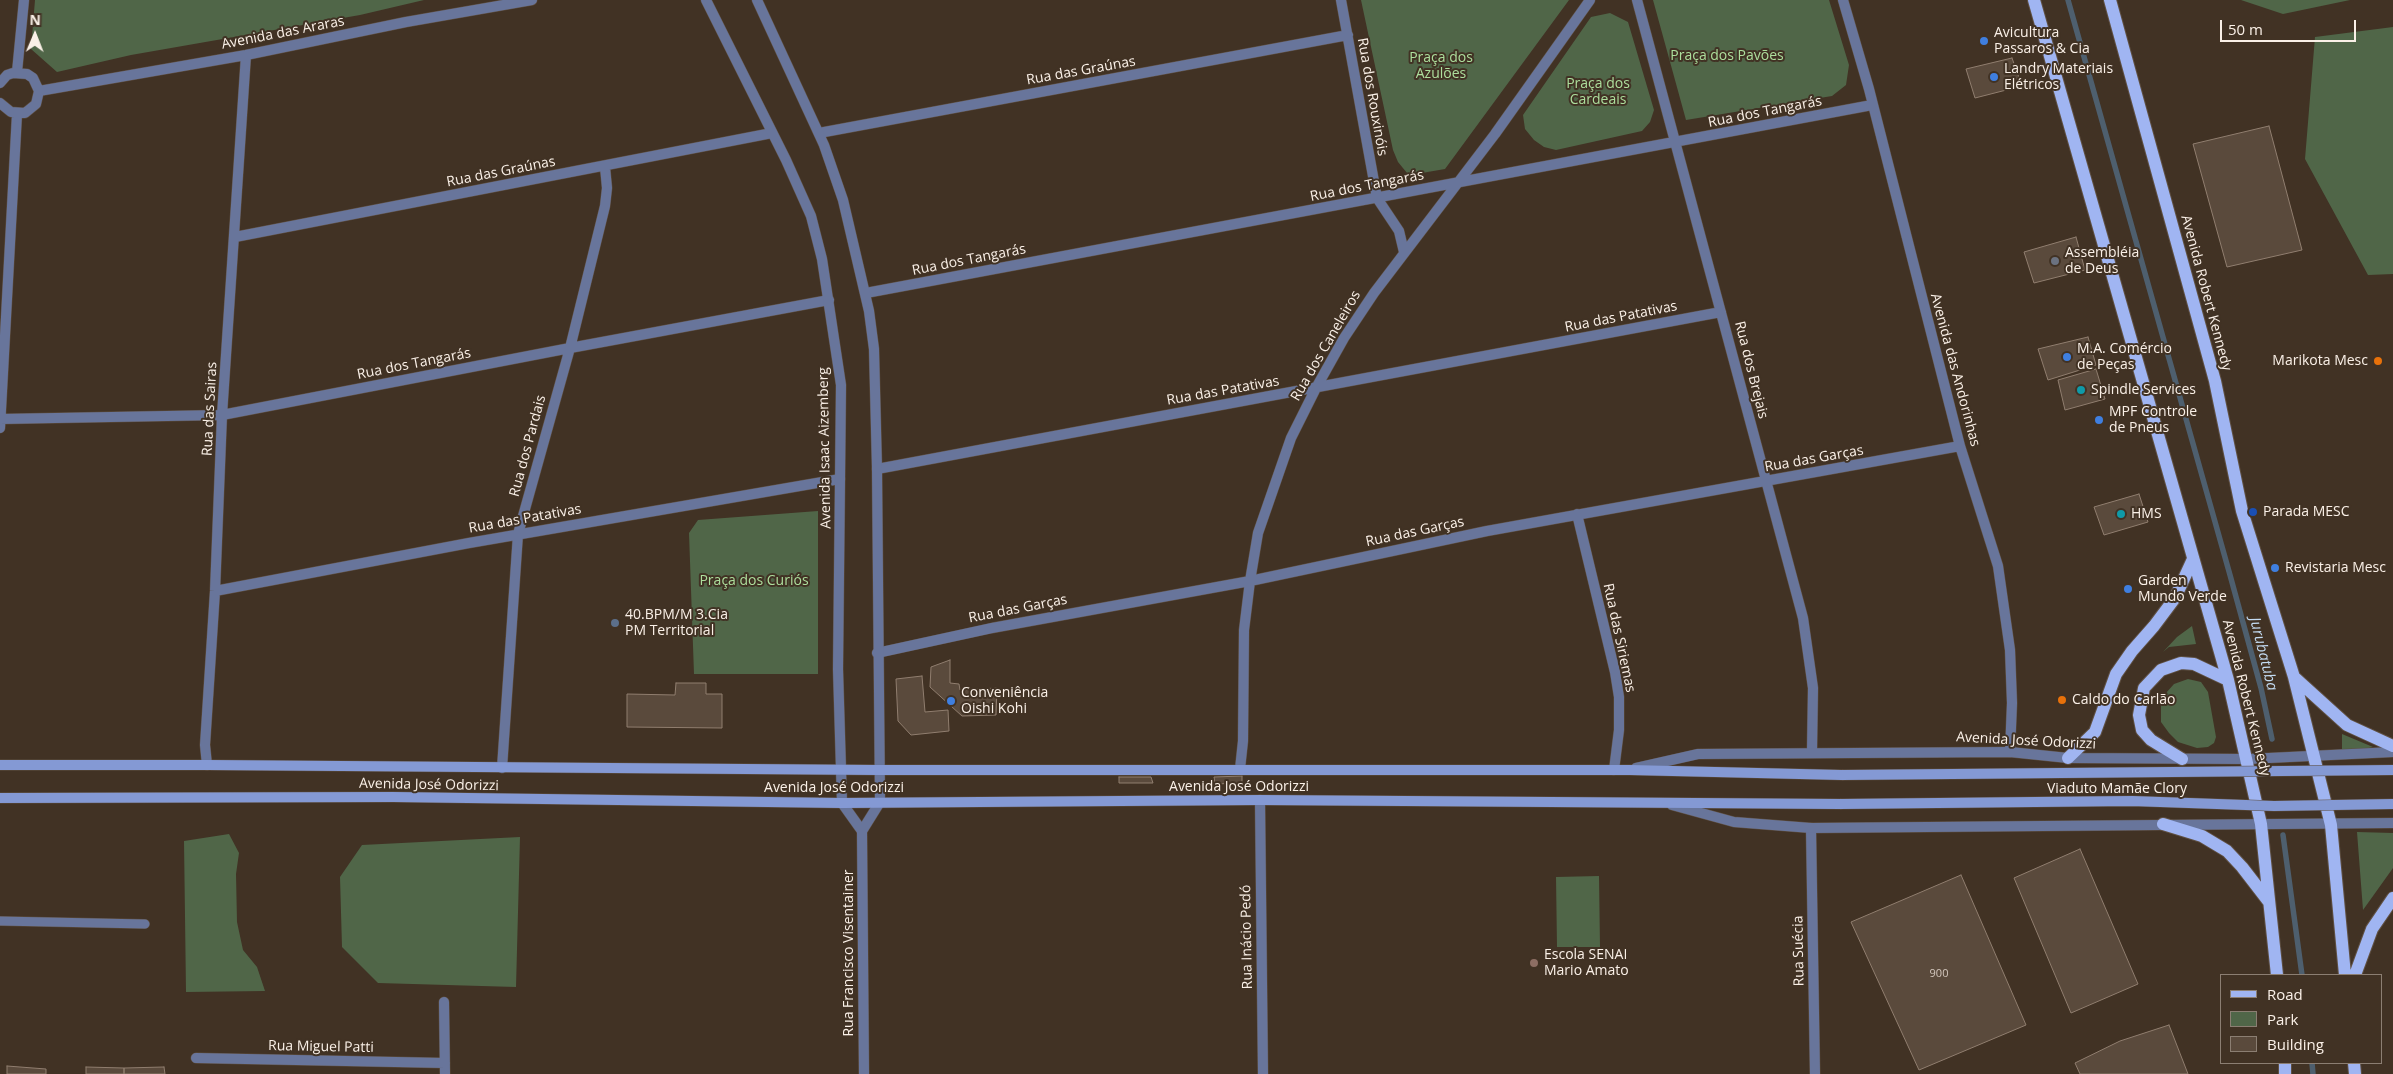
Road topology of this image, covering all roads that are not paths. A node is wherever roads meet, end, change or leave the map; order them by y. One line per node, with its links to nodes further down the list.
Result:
1 (24, 0): 13 (street)
2 (532, 0): 12 (street, Avenida das Araras)
3 (706, 0): 19 (street, Avenida Isaac Aizemberg)
4 (757, 0): 20 (street)
5 (1341, 0): 11 (street, Rua dos Rouxinóis)
6 (1590, 0): 23 (street, Rua dos Caneleiros)
7 (1637, 0): 21 (street, Rua dos Brejais)
8 (1843, 0): 17 (street, Avenida das Andorinhas)
9 (2034, 0): 41 (main road, Avenida Robert Kennedy)
10 (2110, 0): 45 (main road, Avenida Robert Kennedy)
11 (1348, 36): 20 (street, Rua das Graúnas); 24 (street, Rua dos Rouxinóis)
12 (246, 55): 15 (street, Avenida das Araras); 25 (street, Rua das Sairas)
13 (17, 72): 14 (street); 15 (street)
14 (0, 83)
15 (39, 90): 18 (street)
16 (0, 103): 18 (street)
17 (1872, 105): 21 (street, Rua dos Tangarás); 35 (street, Avenida das Andorinhas)
18 (17, 114): 33 (street)
19 (772, 133): 22 (street, Rua das Graúnas); 28 (street, Avenida Isaac Aizemberg)
20 (819, 133): 27 (street)
21 (1674, 142): 23 (street, Rua dos Tangarás); 29 (street, Rua dos Brejais)
22 (605, 167): 25 (street, Rua das Graúnas); 30 (street, Rua dos Pardais)
23 (1456, 184): 24 (street, Rua dos Tangarás); 26 (street, Rua dos Caneleiros)
24 (1376, 198): 26 (street, Rua dos Rouxinóis); 27 (street, Rua dos Tangarás)
25 (235, 238): 32 (street, Rua das Sairas)
26 (1404, 252): 31 (street, Rua dos Caneleiros)
27 (866, 293): 36 (street)
28 (829, 300): 30 (street, Rua dos Tangarás); 37 (street, Avenida Isaac Aizemberg)
29 (1721, 312): 31 (street, Rua das Patativas); 38 (street, Rua dos Brejais)
30 (570, 348): 32 (street, Rua dos Tangarás); 40 (street, Rua dos Pardais)
31 (1316, 388): 36 (street, Rua das Patativas); 42 (street, Rua dos Caneleiros)
32 (222, 415): 33 (street, Rua dos Tangarás); 43 (street, Rua das Sairas)
33 (0, 419): 34 (street)
34 (0, 428)
35 (1960, 446): 38 (street, Rua das Garças); 49 (street, Avenida das Andorinhas)
36 (876, 468): 44 (street)
37 (840, 479): 40 (street, Rua das Patativas); 59 (street, Avenida Isaac Aizemberg)
38 (1765, 482): 39 (street, Rua das Garças); 48 (street, Rua dos Brejais)
39 (1577, 514): 42 (street, Rua das Garças); 61 (street, Rua das Siriemas)
40 (518, 534): 43 (street, Rua das Patativas); 57 (street, Rua dos Pardais)
41 (2193, 559): 46 (main road, Avenida Robert Kennedy); 51 (main road)
42 (1250, 581): 44 (street, Rua das Garças); 58 (street, Rua dos Caneleiros)
43 (215, 591): 56 (street, Rua das Sairas)
44 (878, 653): 60 (street)
45 (2294, 677): 47 (main road); 52 (main road, Avenida Robert Kennedy)
46 (2228, 680): 53 (main road); 54 (main road, Avenida Robert Kennedy)
47 (2393, 746)
48 (1812, 751): 49 (street, Avenida José Odorizzi); 62 (street, Avenida José Odorizzi)
49 (2010, 752): 51 (street, Avenida José Odorizzi)
50 (2393, 752): 52 (street, Avenida José Odorizzi)
51 (2068, 758): 53 (street, Avenida José Odorizzi)
52 (2313, 758): 54 (street, Avenida José Odorizzi); 75 (main road, Avenida Robert Kennedy)
53 (2182, 759): 54 (street, Avenida José Odorizzi)
54 (2248, 759): 74 (main road, Avenida Robert Kennedy)
55 (0, 765): 56 (main road, Avenida José Odorizzi)
56 (207, 765): 57 (main road, Avenida José Odorizzi)
57 (502, 768): 59 (main road, Avenida José Odorizzi)
58 (1240, 769): 60 (main road, Avenida José Odorizzi); 61 (main road, Avenida José Odorizzi)
59 (841, 770): 60 (main road, Avenida José Odorizzi); 68 (street, Avenida Isaac Aizemberg)
60 (879, 770): 67 (street)
61 (1614, 770): 62 (main road, Avenida José Odorizzi)
62 (1630, 770): 64 (main road, Avenida José Odorizzi)
63 (2393, 770): 64 (main road, Viaduto Mamãe Clory, bridge)
64 (1842, 775)
65 (0, 798): 68 (main road, Avenida José Odorizzi)
66 (1260, 800): 67 (main road, Avenida José Odorizzi); 69 (main road, Avenida José Odorizzi); 89 (street, Rua Inácio Pedó)
67 (880, 802): 68 (main road, Avenida José Odorizzi); 77 (street)
68 (842, 803): 77 (street)
69 (1667, 804): 70 (main road, Avenida José Odorizzi); 76 (street, Avenida José Odorizzi)
70 (1840, 804): 71 (main road, Viaduto Mamãe Clory, bridge)
71 (2393, 804)
72 (2393, 823): 75 (street, Avenida José Odorizzi)
73 (2163, 824): 74 (street, Avenida José Odorizzi); 76 (street, Avenida José Odorizzi); 79 (main road)
74 (2261, 824): 75 (street, Avenida José Odorizzi); 79 (main road, Avenida Robert Kennedy)
75 (2332, 825): 83 (main road, Avenida Robert Kennedy)
76 (1811, 828): 90 (street, Rua Suécia)
77 (862, 831): 88 (street, Rua Francisco Visentainer)
78 (2393, 898): 84 (main road)
79 (2270, 904): 82 (main road, Avenida Robert Kennedy)
80 (0, 921): 81 (lane)
81 (145, 924)
82 (2277, 974)
83 (2345, 974)
84 (2355, 974)
85 (444, 1002): 87 (street)
86 (196, 1058): 87 (street, Rua Miguel Patti)
87 (445, 1069)
88 (864, 1074)
89 (1263, 1074)
90 (1815, 1074)

